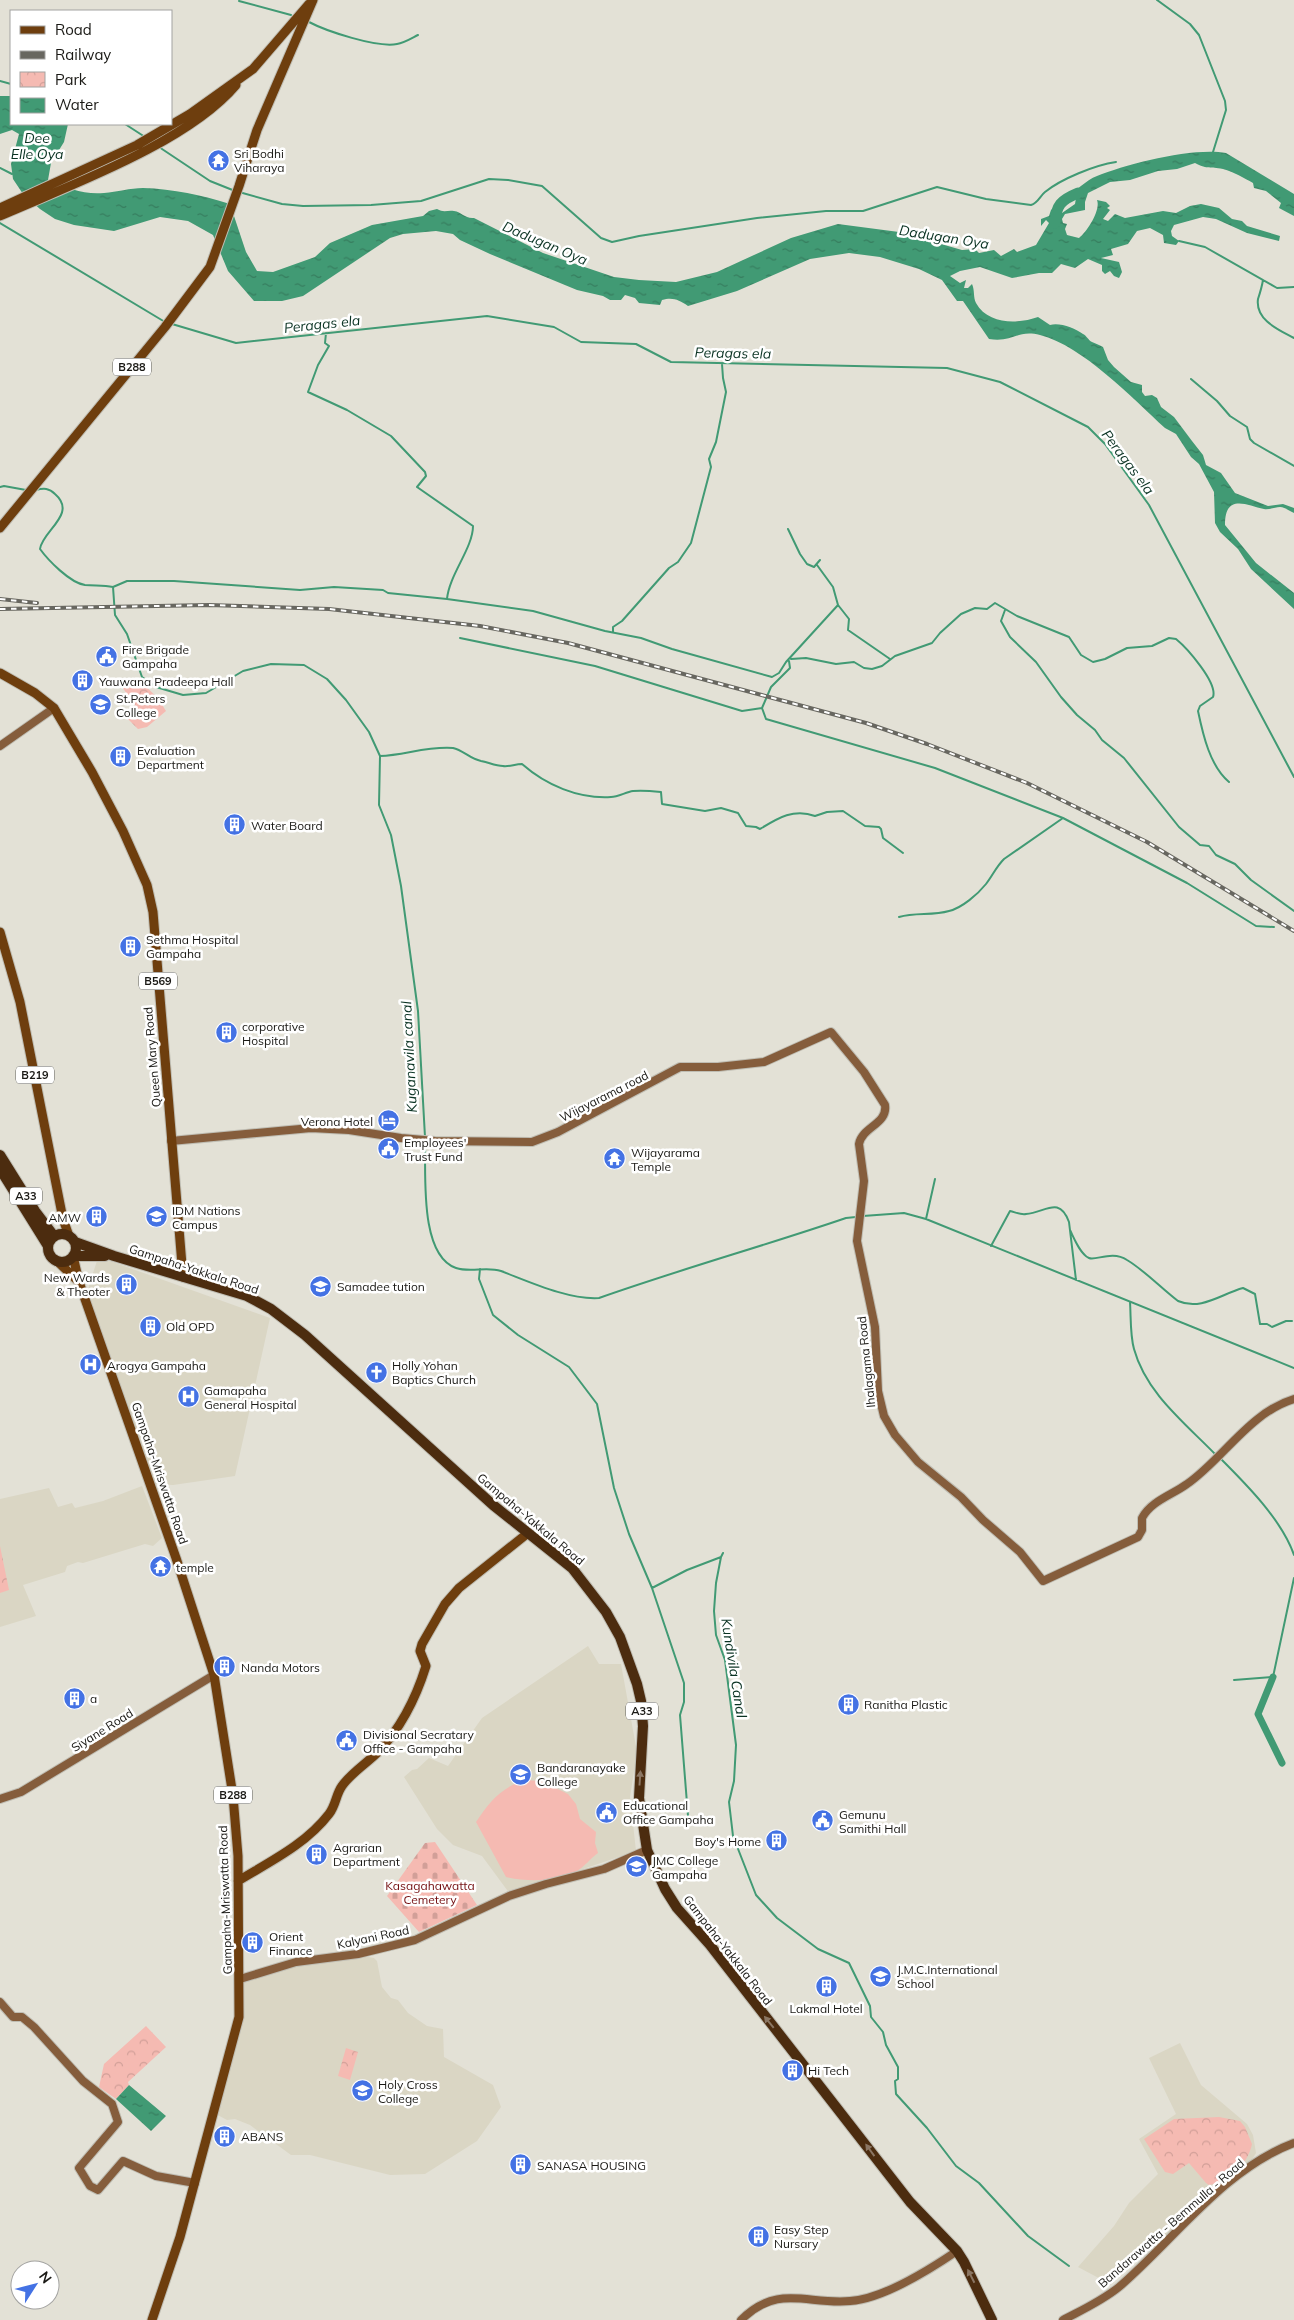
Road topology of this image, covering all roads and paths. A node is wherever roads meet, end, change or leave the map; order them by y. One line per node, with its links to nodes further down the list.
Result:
1 (313, 0): 2 (main road); 5 (main road, B288)
2 (84, 174): 3 (main road); 4 (main road)
3 (0, 208)
4 (0, 216)
5 (0, 528)
6 (0, 673): 7 (main road, B569)
7 (54, 708): 8 (street); 10 (main road, Queen Mary Road / B569)
8 (0, 746)
9 (0, 932): 14 (main road, B219)
10 (172, 1142): 13 (street, Wijayarama road); 21 (main road, Queen Mary Road / B569)
11 (0, 1155): 15 (highway, A33)
12 (0, 1169): 17 (highway, A33)
13 (859, 1212): 23 (street, Ihalagama Road)
14 (62, 1219): 15 (main road, B219); 16 (main road, B219)
15 (56, 1235): 16 (highway); 17 (highway)
16 (72, 1239): 18 (highway); 19 (highway, Gampaha-Yakkala Road / A33)
17 (48, 1246): 20 (highway)
18 (74, 1256): 19 (highway, Gampaha-Yakkala Road / A33); 20 (highway); 22 (main road, Gampaha-Mriswatta Road / B288)
19 (114, 1256): 21 (highway, Gampaha-Yakkala Road / A33)
20 (56, 1260): 22 (main road, Gampaha-Mriswatta Road / B288)
21 (183, 1277): 24 (highway, Gampaha-Yakkala Road / A33)
22 (79, 1282): 25 (main road, Gampaha-Mriswatta Road / B288)
23 (1294, 1399)
24 (528, 1533): 27 (highway, Gampaha-Yakkala Road / A33, one-way to 24); 28 (main road)
25 (214, 1675): 26 (street, Siyane Road); 28 (main road, Gampaha-Mriswatta Road / B288)
26 (0, 1799)
27 (647, 1850): 29 (street, Kalyani Road); 33 (highway, Gampaha-Yakkala Road / A33, one-way to 27)
28 (238, 1881): 29 (main road, Gampaha-Mriswatta Road / B288)
29 (240, 1979): 32 (main road, Gampaha-Mriswatta Road / B288)
30 (0, 2002): 32 (street)
31 (1294, 2143): 37 (street, Bandarawatta - Bemmulla - Road)
32 (195, 2183): 34 (main road, Gampaha-Mriswatta Road / B288)
33 (957, 2251): 35 (street); 36 (highway, Gampaha-Yakkala Road / A33, one-way to 33)
34 (152, 2320)
35 (742, 2320)
36 (992, 2320)
37 (1063, 2320)

